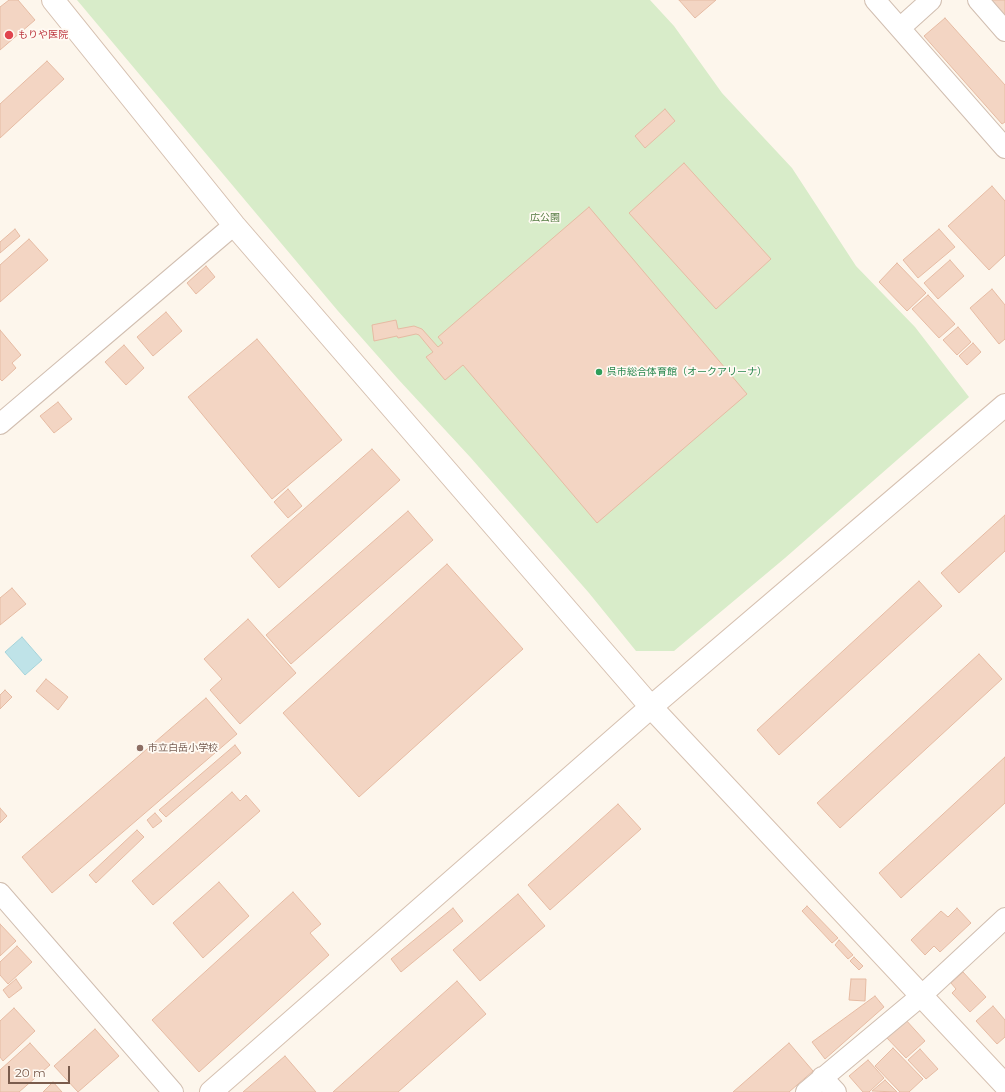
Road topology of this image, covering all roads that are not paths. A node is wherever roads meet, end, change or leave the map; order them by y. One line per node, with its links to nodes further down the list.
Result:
1 (53, 0): 8 (street)
2 (875, 0): 5 (street)
3 (931, 0): 5 (street)
4 (978, 0): 6 (street)
5 (900, 28): 7 (street)
6 (1005, 31)
7 (1005, 148)
8 (234, 225): 10 (street); 11 (street)
9 (1003, 410): 11 (street)
10 (0, 424)
11 (651, 707): 14 (street); 18 (street)
12 (0, 893): 17 (street)
13 (1005, 918): 14 (street)
14 (920, 996): 15 (street); 16 (street)
15 (822, 1077): 19 (street); 20 (street)
16 (1005, 1085)
17 (173, 1092)
18 (211, 1092)
19 (806, 1092)
20 (836, 1092)

